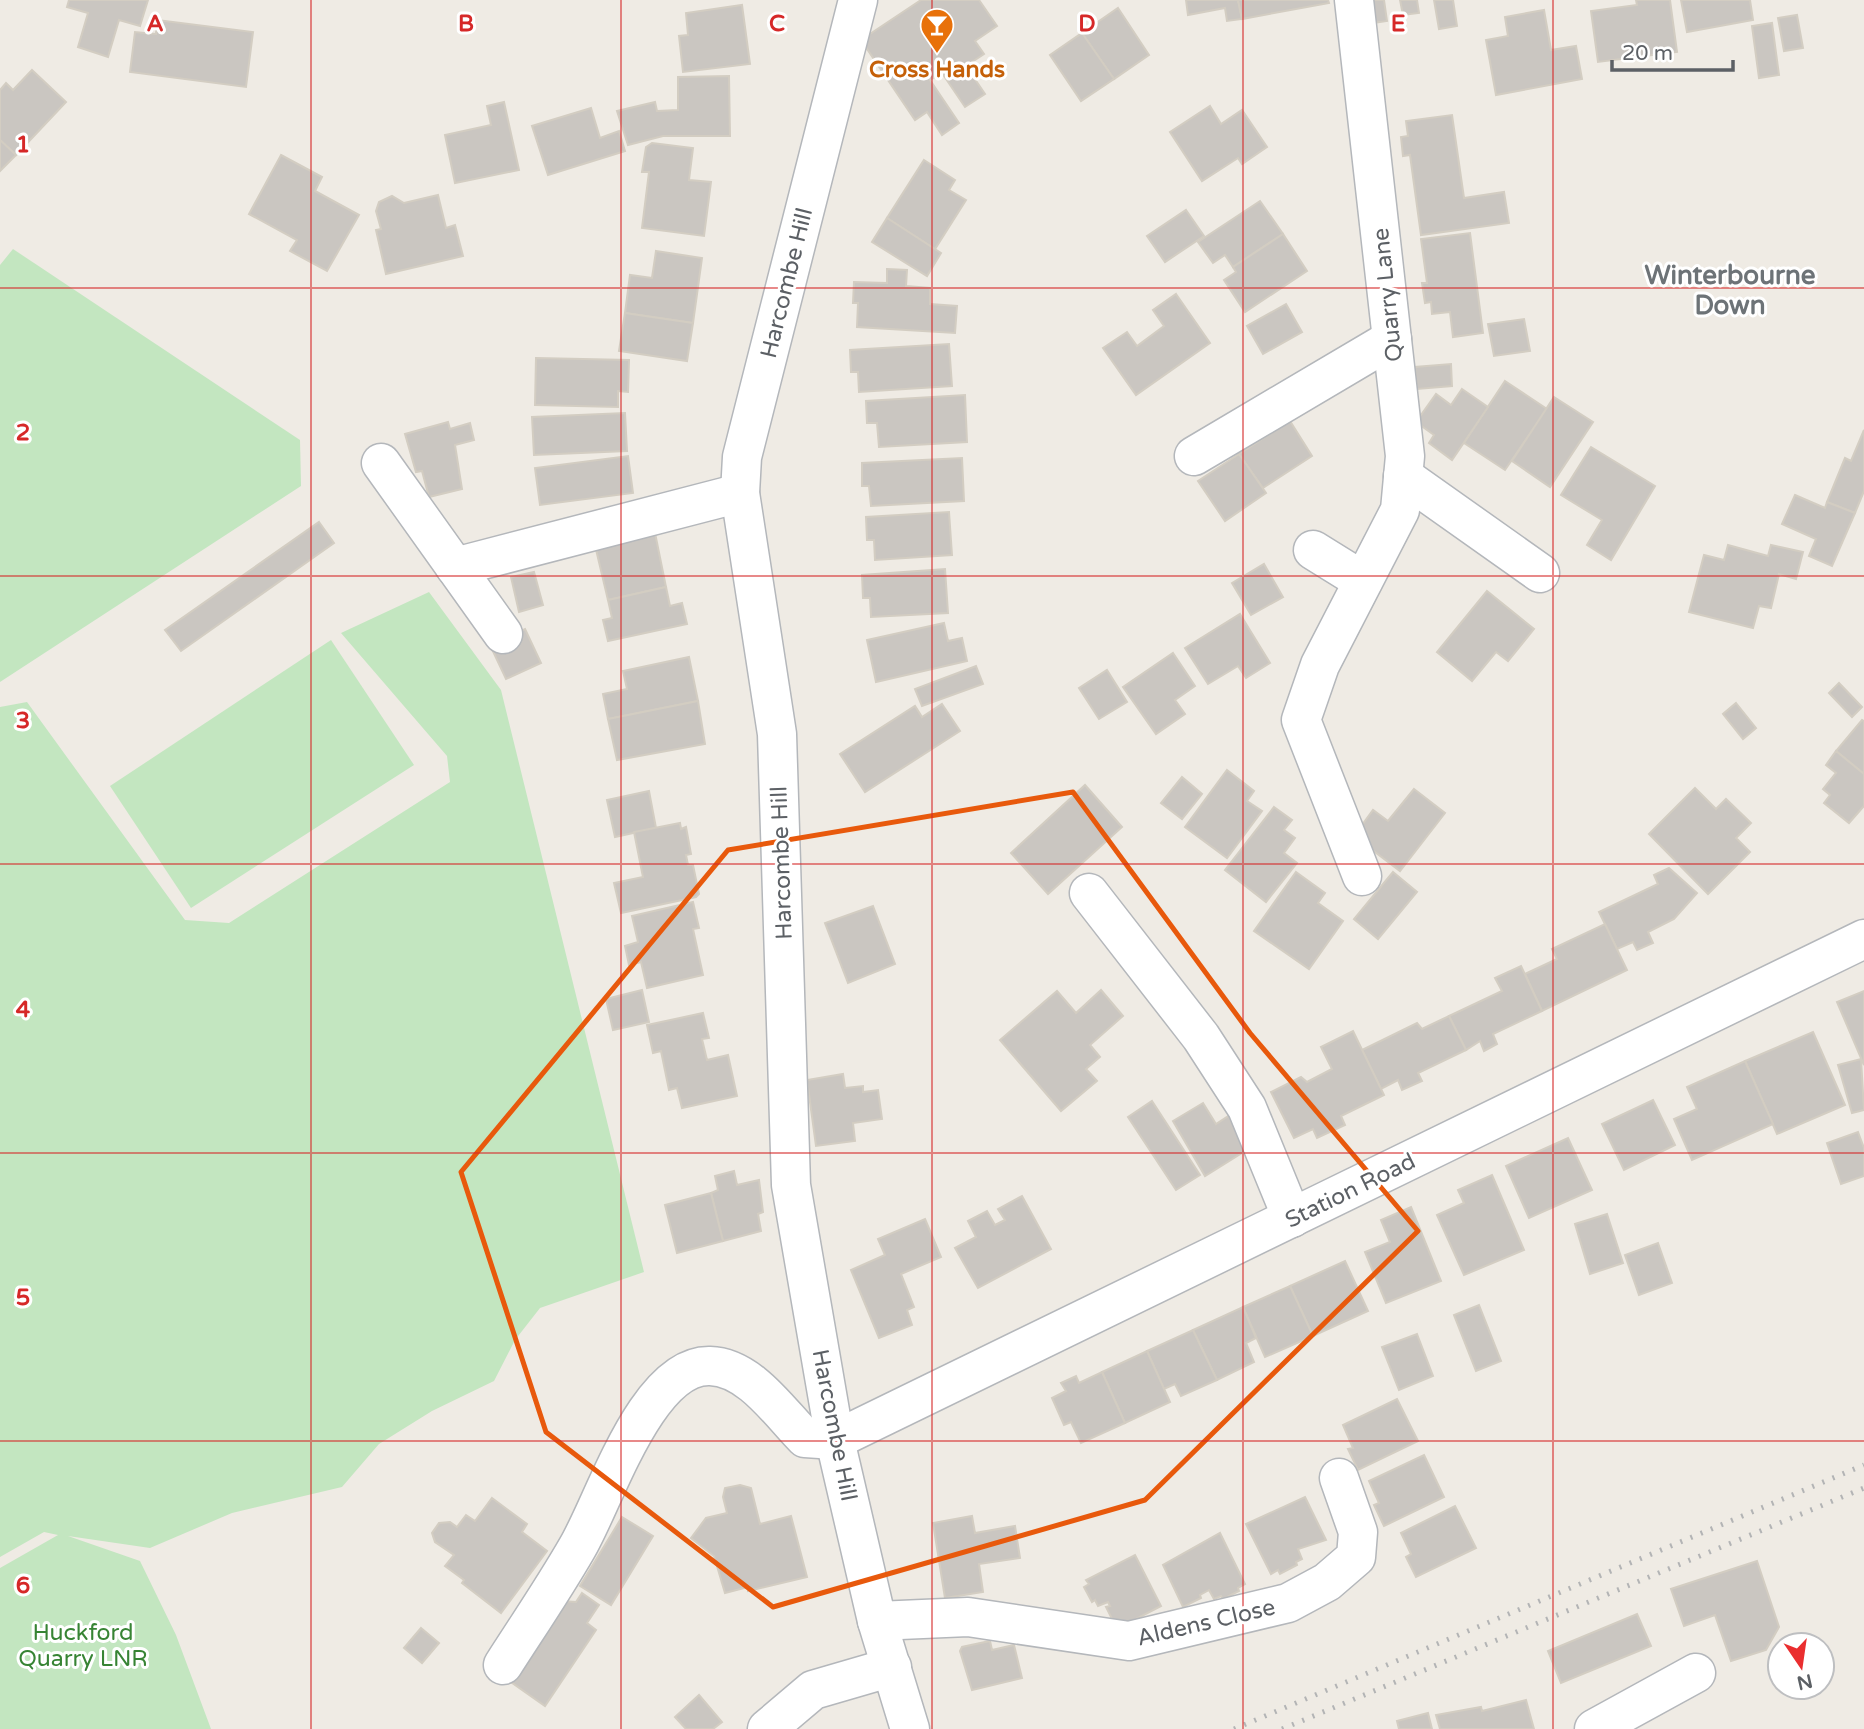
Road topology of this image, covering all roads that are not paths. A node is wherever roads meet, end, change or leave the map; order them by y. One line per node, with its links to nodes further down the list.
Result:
1 (858, 0): 7 (street, Harcombe Hill)
2 (1354, 0): 3 (street, Quarry Lane)
3 (1392, 339): 4 (street); 6 (street, Quarry Lane)
4 (1194, 457)
5 (381, 463): 9 (street)
6 (1403, 476): 10 (street); 11 (street, Quarry Lane)
7 (740, 493): 9 (street); 17 (street, Harcombe Hill)
8 (1313, 550): 11 (street)
9 (456, 567): 12 (street)
10 (1540, 573)
11 (1363, 581): 13 (street, Quarry Lane)
12 (503, 634)
13 (1362, 876)
14 (1090, 893): 16 (street)
15 (1864, 939): 16 (street, Station Road)
16 (1292, 1218): 17 (street, Station Road)
17 (835, 1440): 19 (street, Harcombe Hill); 20 (street)
18 (1339, 1478): 19 (street, Aldens Close)
19 (877, 1621): 21 (street, Harcombe Hill)
20 (503, 1665)
21 (891, 1667): 23 (street); 24 (street, Harcombe Hill)
22 (1696, 1673): 25 (street)
23 (767, 1729)
24 (910, 1729)
25 (1594, 1729)

